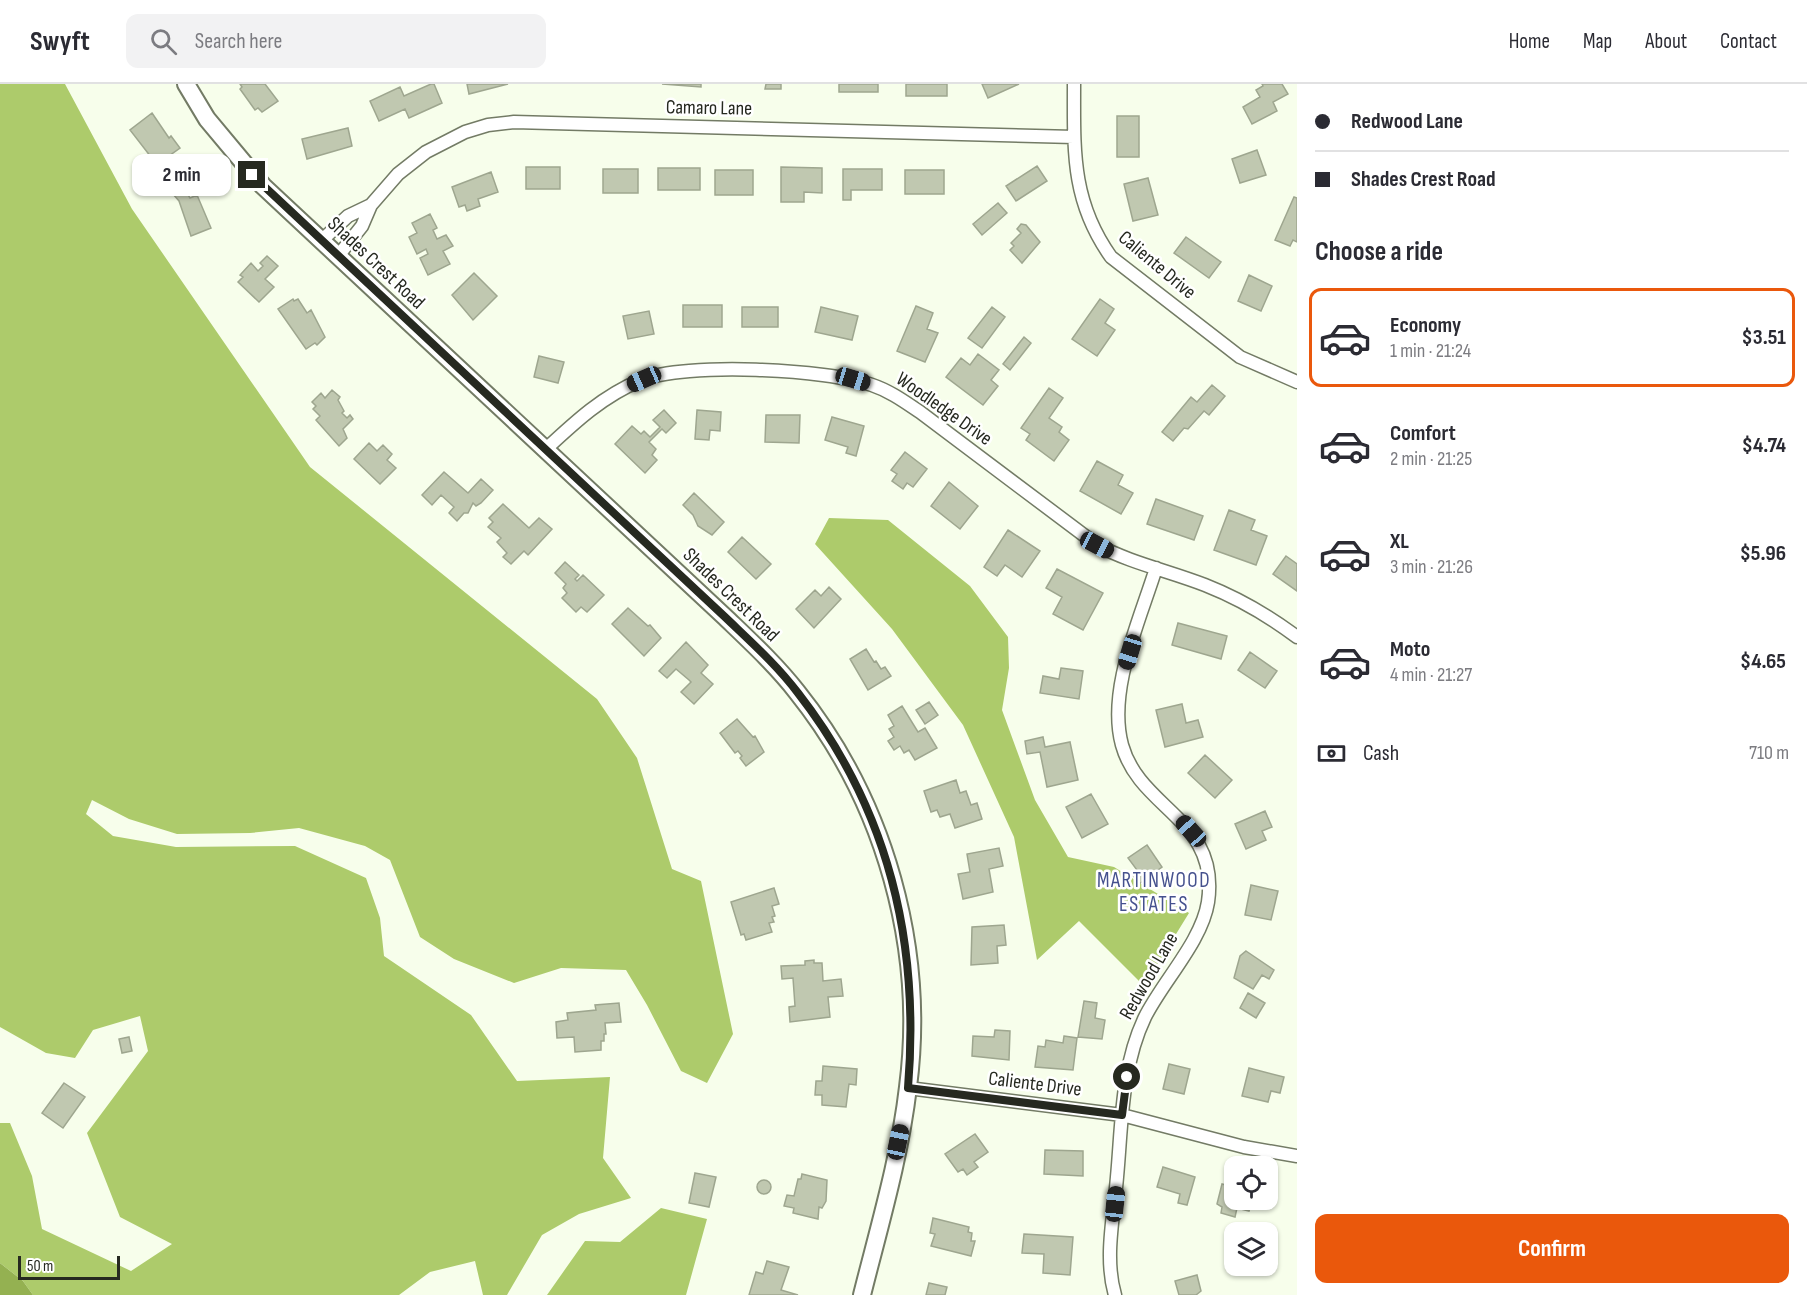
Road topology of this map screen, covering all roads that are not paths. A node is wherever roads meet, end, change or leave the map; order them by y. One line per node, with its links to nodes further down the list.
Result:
1 (186, 84): 5 (street, Shades Crest Road)
2 (1074, 84): 3 (street, Caliente Drive)
3 (1074, 137): 4 (street, Camaro Lane); 7 (street, Caliente Drive)
4 (371, 205): 5 (street, Camaro Lane); 6 (street, Camaro Lane)
5 (321, 241): 6 (street, Shades Crest Road)
6 (338, 256): 8 (street, Shades Crest Road)
7 (1297, 382)
8 (546, 449): 9 (street, Woodledge Drive); 11 (street, Shades Crest Road)
9 (1156, 568): 10 (street, Woodledge Drive); 12 (street, Redwood Lane)
10 (1297, 637)
11 (908, 1088): 12 (street, Caliente Drive); 14 (street, Shades Crest Road)
12 (1122, 1115): 13 (street, Caliente Drive); 15 (street, Redwood Lane)
13 (1297, 1155)
14 (862, 1295)
15 (1115, 1295)

